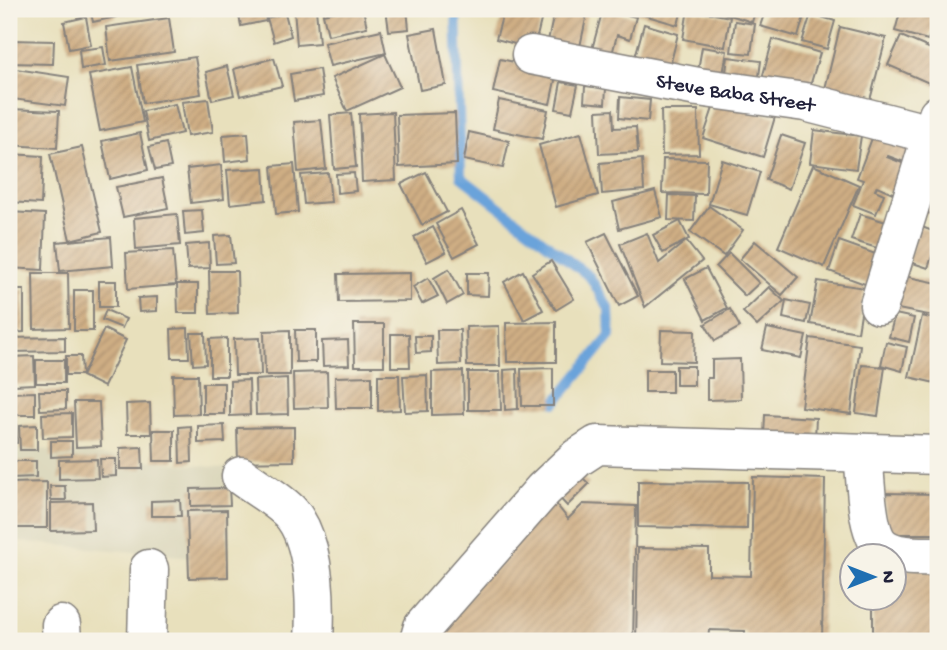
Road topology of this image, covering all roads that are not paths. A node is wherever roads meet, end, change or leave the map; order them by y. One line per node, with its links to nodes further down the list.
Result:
1 (531, 55): 2 (street, Steve Baba Street)
2 (936, 128): 3 (street)
3 (879, 305)
4 (863, 453): 5 (street); 7 (street); 11 (street)
5 (938, 455)
6 (242, 476): 10 (street)
7 (938, 556)
8 (149, 569): 9 (street)
9 (147, 641)
10 (314, 641)
11 (419, 641)

